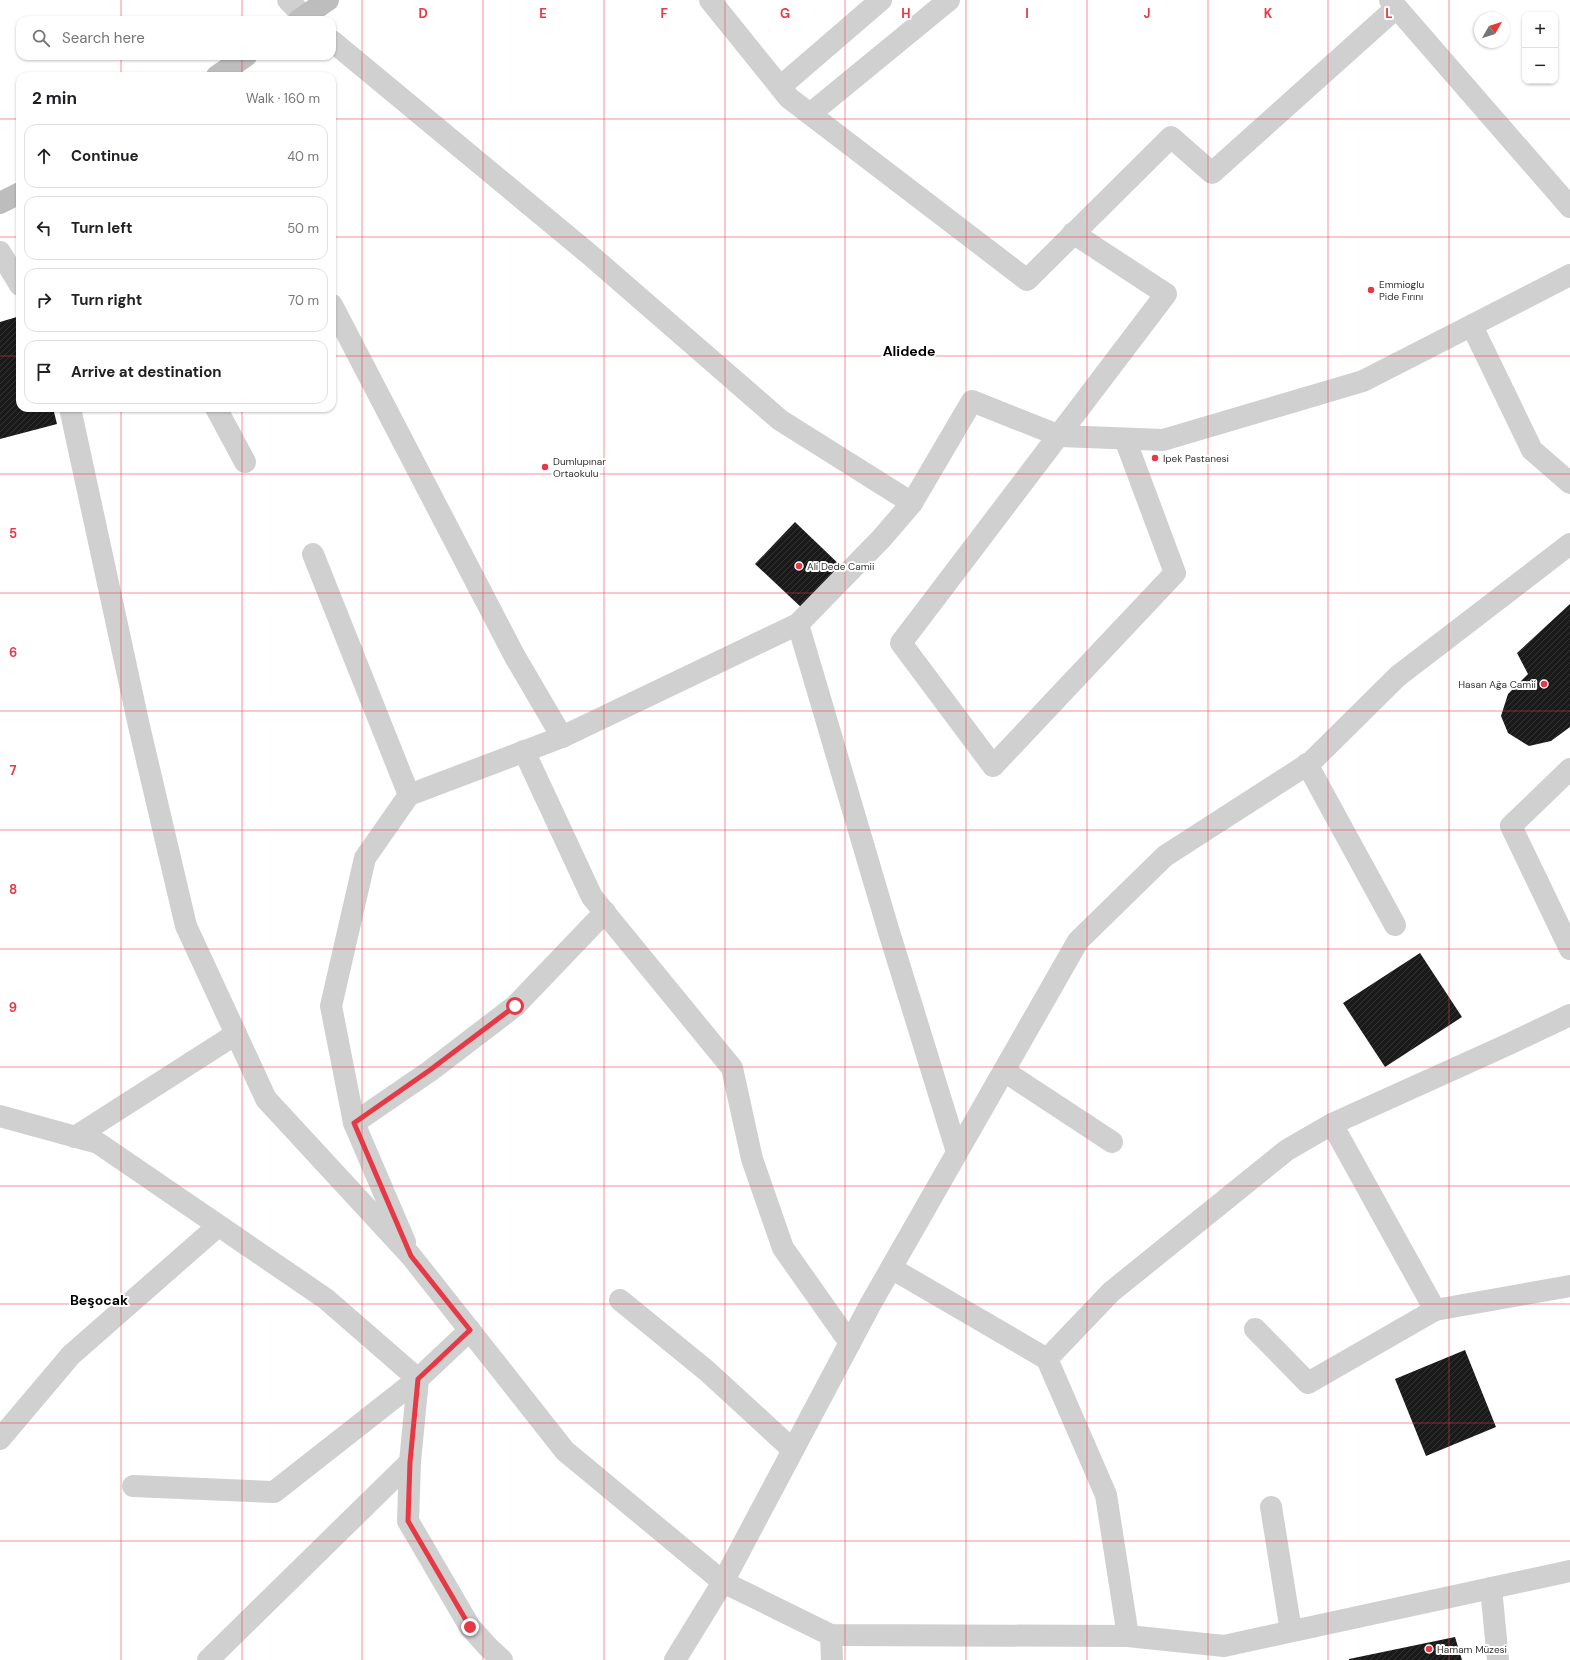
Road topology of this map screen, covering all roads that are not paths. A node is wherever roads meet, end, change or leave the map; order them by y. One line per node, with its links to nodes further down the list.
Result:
1 (288, 0): 7 (street)
2 (328, 0): 8 (main road)
3 (710, 0): 12 (street)
4 (881, 0): 12 (street)
5 (949, 0): 13 (street)
6 (1393, 4): 16 (street); 17 (street)
7 (301, 16)
8 (307, 16)
9 (336, 44): 29 (street)
10 (240, 60): 11 (main road)
11 (223, 72)
12 (780, 87): 13 (street)
13 (810, 114): 17 (street)
14 (16, 195): 15 (main road)
15 (0, 203)
16 (1570, 207)
17 (1073, 233): 25 (street)
18 (0, 252): 20 (street)
19 (1570, 275): 22 (street)
20 (16, 279)
21 (336, 313): 33 (street)
22 (1472, 326): 26 (street); 28 (street)
23 (71, 412): 42 (street)
24 (218, 412): 27 (street)
25 (1060, 436): 26 (street); 26 (street); 29 (street)
26 (1126, 439)
27 (245, 462)
28 (1570, 483)
29 (912, 503): 32 (street)
30 (1570, 544): 35 (street)
31 (313, 554): 37 (street)
32 (798, 624): 33 (street); 49 (street)
33 (562, 737): 34 (street)
34 (524, 751): 37 (street); 38 (street)
35 (1307, 764): 39 (street); 43 (street)
36 (1570, 770): 40 (street)
37 (408, 795): 45 (street)
38 (604, 912): 45 (street); 58 (street)
39 (1395, 925)
40 (1570, 949)
41 (1570, 1015): 46 (street)
42 (236, 1034): 47 (street); 51 (street)
43 (1004, 1071): 48 (street); 49 (street)
44 (0, 1116): 47 (street)
45 (354, 1123): 51 (street)
46 (1332, 1124): 55 (street); 59 (street)
47 (75, 1137): 50 (street)
48 (1112, 1142)
49 (957, 1152): 52 (street)
50 (218, 1226): 60 (street); 61 (street)
51 (411, 1256): 57 (street)
52 (891, 1268): 58 (street); 59 (street)
53 (1570, 1286): 55 (street)
54 (620, 1300): 62 (street)
55 (1435, 1310): 56 (street)
56 (1255, 1329)
57 (470, 1330): 60 (street); 67 (street)
58 (850, 1343): 62 (street)
59 (1048, 1359): 71 (street)
60 (418, 1379): 63 (street); 64 (street)
61 (0, 1439)
62 (793, 1450): 67 (street)
63 (410, 1462): 73 (street); 74 (street)
64 (132, 1486)
65 (1271, 1507): 69 (street)
66 (1570, 1571): 68 (street)
67 (723, 1582): 70 (street); 75 (street)
68 (1491, 1588): 69 (street); 77 (street)
69 (1290, 1631): 72 (street)
70 (830, 1636): 71 (street); 76 (street)
71 (1128, 1636): 72 (street)
72 (1226, 1653)
73 (488, 1656)
74 (208, 1660)
75 (676, 1660)
76 (832, 1660)
77 (1498, 1660)

